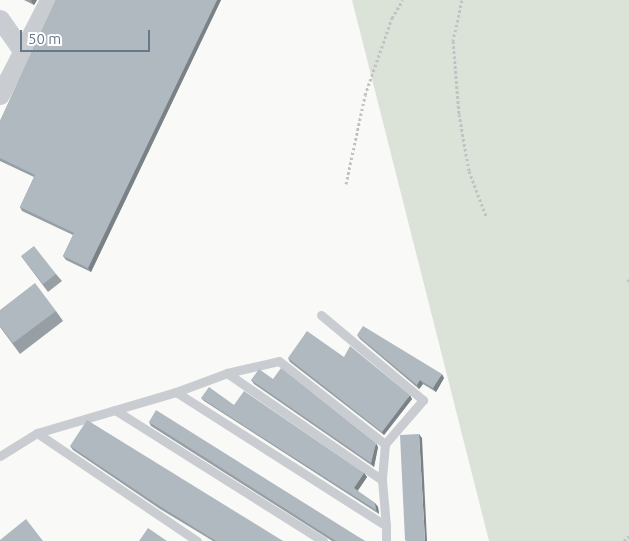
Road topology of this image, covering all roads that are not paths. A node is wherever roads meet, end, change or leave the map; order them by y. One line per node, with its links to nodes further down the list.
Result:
1 (49, 0): 3 (street)
2 (0, 19): 3 (street)
3 (23, 52): 4 (street)
4 (0, 95)
5 (321, 315): 10 (lane)
6 (227, 374): 7 (lane); 10 (lane); 12 (lane)
7 (176, 392): 8 (lane); 13 (lane)
8 (115, 410): 9 (lane); 15 (lane)
9 (37, 433): 11 (lane); 14 (lane)
10 (385, 444): 12 (lane)
11 (0, 456)
12 (382, 480): 13 (lane)
13 (386, 526): 16 (lane)
14 (197, 541)
15 (323, 541)
16 (386, 541)

